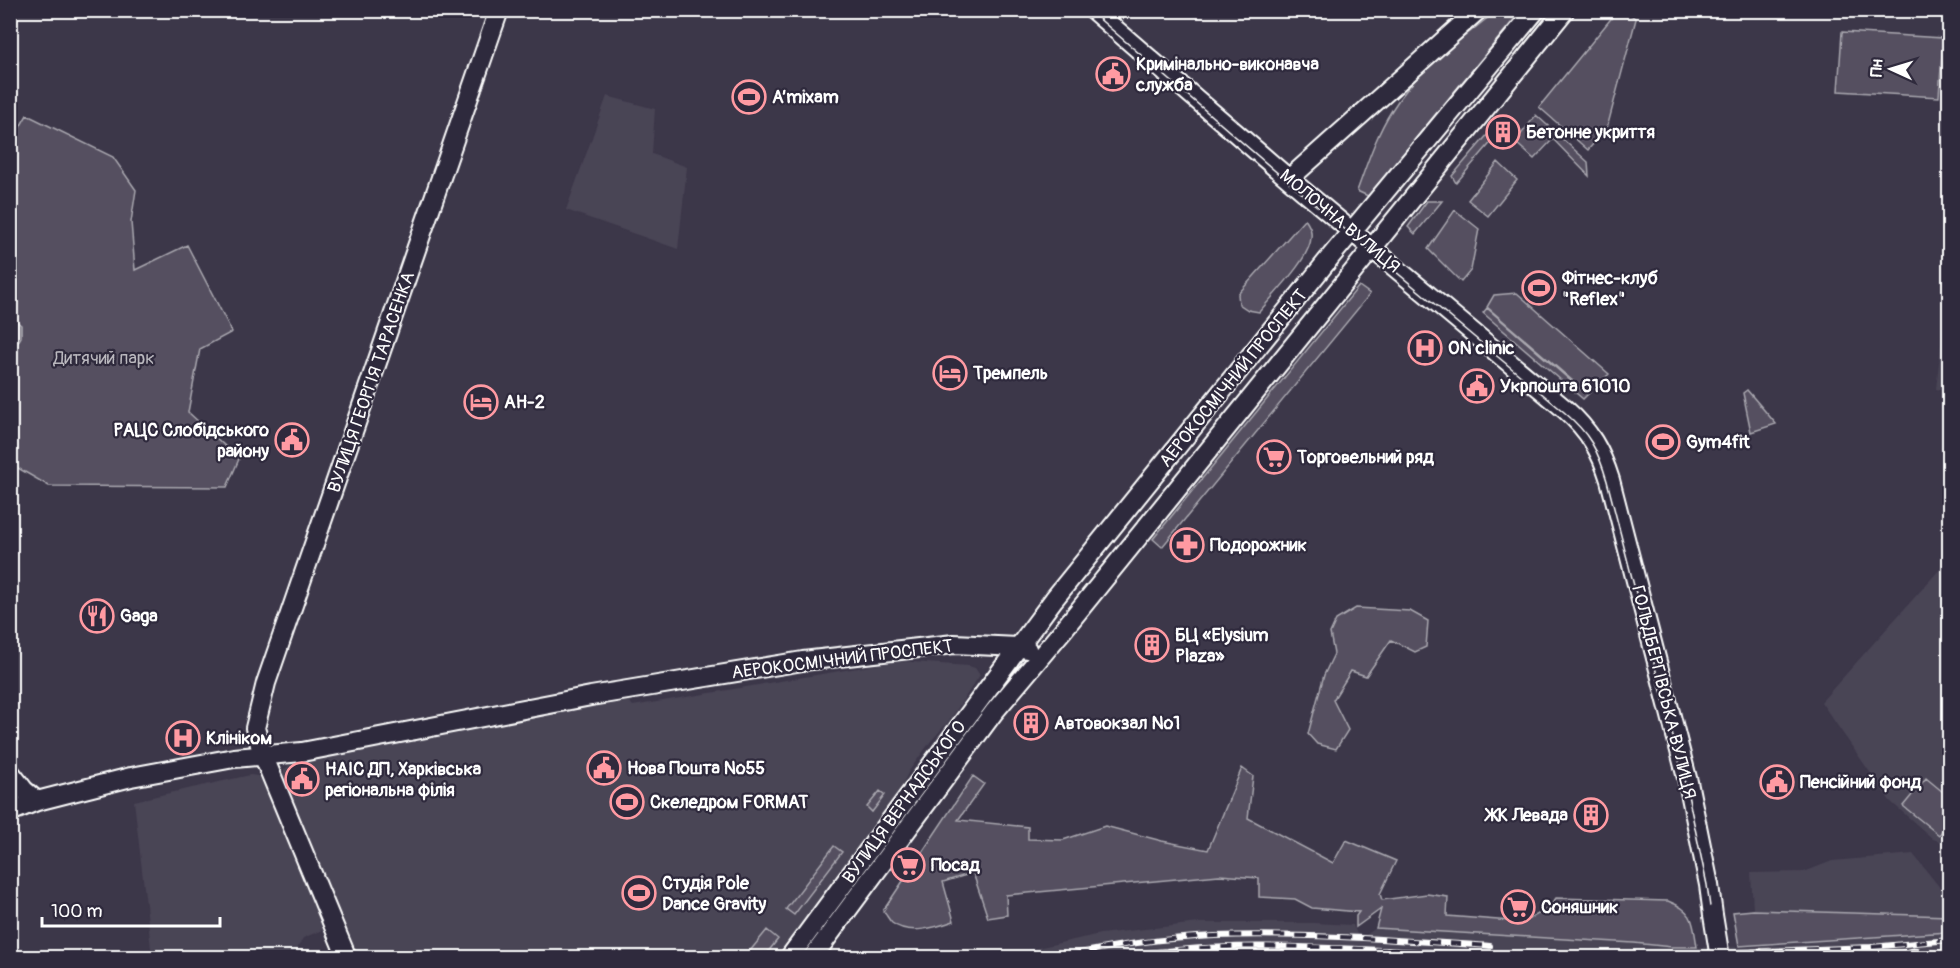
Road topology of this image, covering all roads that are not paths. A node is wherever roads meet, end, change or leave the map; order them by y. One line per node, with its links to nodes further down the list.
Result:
1 (499, 10): 14 (main road, ВУЛИЦЯ ГЕОРГІЯ ТАРАСЕНКА)
2 (1093, 10): 6 (main road, МОЛОЧНА ВУЛИЦЯ)
3 (1478, 10): 6 (main road)
4 (1536, 10): 7 (main road, АЕРОКОСМІЧНИЙ ПРОСПЕКТ)
5 (1564, 10): 8 (main road, АЕРОКОСМІЧНИЙ ПРОСПЕКТ)
6 (1289, 179): 7 (main road, МОЛОЧНА ВУЛИЦЯ)
7 (1352, 231): 8 (main road, МОЛОЧНА ВУЛИЦЯ); 10 (main road, АЕРОКОСМІЧНИЙ ПРОСПЕКТ)
8 (1372, 248): 9 (main road, МОЛОЧНА ВУЛИЦЯ); 13 (main road, АЕРОКОСМІЧНИЙ ПРОСПЕКТ)
9 (1588, 432): 21 (main road, ГОЛЬДБЕРГІВСЬКА ВУЛИЦЯ, bridge)
10 (1038, 621): 11 (main road); 12 (main road, АЕРОКОСМІЧНИЙ ПРОСПЕКТ)
11 (976, 645): 12 (main road, АЕРОКОСМІЧНИЙ ПРОСПЕКТ); 14 (main road, АЕРОКОСМІЧНИЙ ПРОСПЕКТ)
12 (1018, 647): 13 (main road); 19 (main road, ВУЛИЦЯ ВЕРНАДСЬКОГО)
13 (1042, 655): 20 (main road, ВУЛИЦЯ ВЕРНАДСЬКОГО)
14 (263, 755): 16 (main road, АЕРОКОСМІЧНИЙ ПРОСПЕКТ); 18 (main road, ВУЛИЦЯ ГЕОРГІЯ ТАРАСЕНКА)
15 (10, 772): 16 (main road)
16 (37, 801): 17 (main road, АЕРОКОСМІЧНИЙ ПРОСПЕКТ)
17 (10, 812)
18 (346, 957)
19 (789, 957)
20 (812, 957)
21 (1720, 957)

